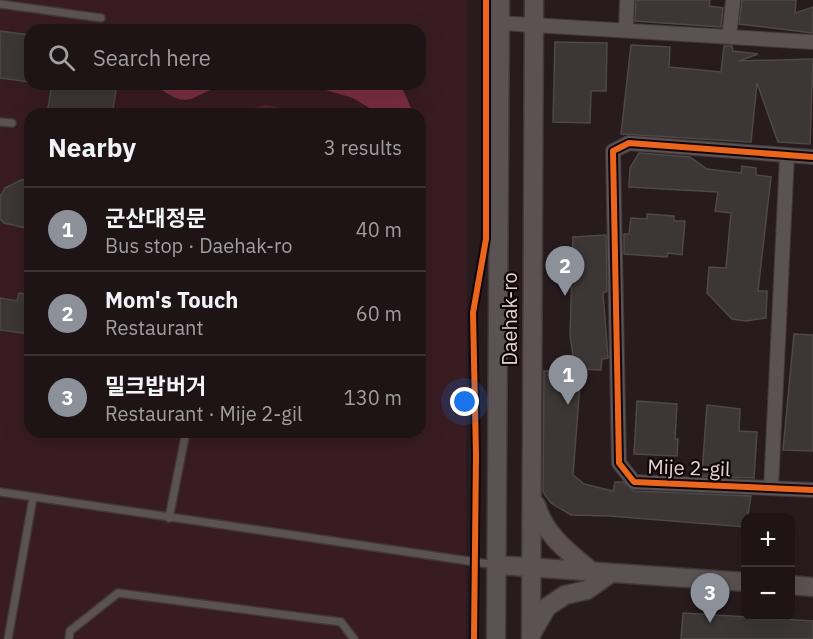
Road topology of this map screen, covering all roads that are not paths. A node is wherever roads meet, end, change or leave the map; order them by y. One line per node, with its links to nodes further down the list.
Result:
1 (500, 0): 7 (street, Daehak-ro)
2 (534, 0): 8 (street, Daehak-ro)
3 (627, 0): 9 (street)
4 (733, 0): 10 (street)
5 (0, 4): 6 (lane)
6 (101, 18)
7 (501, 23): 8 (street); 23 (street, Daehak-ro)
8 (533, 25): 9 (street); 20 (street, Daehak-ro)
9 (626, 30): 10 (street)
10 (729, 37): 11 (street)
11 (813, 42)
12 (0, 122): 13 (lane)
13 (12, 123)
14 (787, 156): 15 (street, Mije 2-gil); 17 (street); 17 (street, Mije 2-gil)
15 (813, 157)
16 (185, 438): 22 (lane)
17 (771, 488): 18 (street, Mije 2-gil)
18 (813, 490)
19 (0, 492): 21 (lane)
20 (532, 495): 24 (street, Daehak-ro); 25 (street)
21 (33, 498): 22 (lane); 31 (lane)
22 (169, 518): 23 (lane)
23 (496, 565): 24 (street); 34 (street, Daehak-ro)
24 (532, 567): 25 (street); 30 (street, Daehak-ro)
25 (591, 571): 26 (street)
26 (611, 573): 27 (street); 30 (street)
27 (741, 582)
28 (795, 585): 29 (street)
29 (813, 587)
30 (531, 637)
31 (8, 639)
32 (69, 639): 33 (lane)
33 (354, 639)
34 (496, 639)

